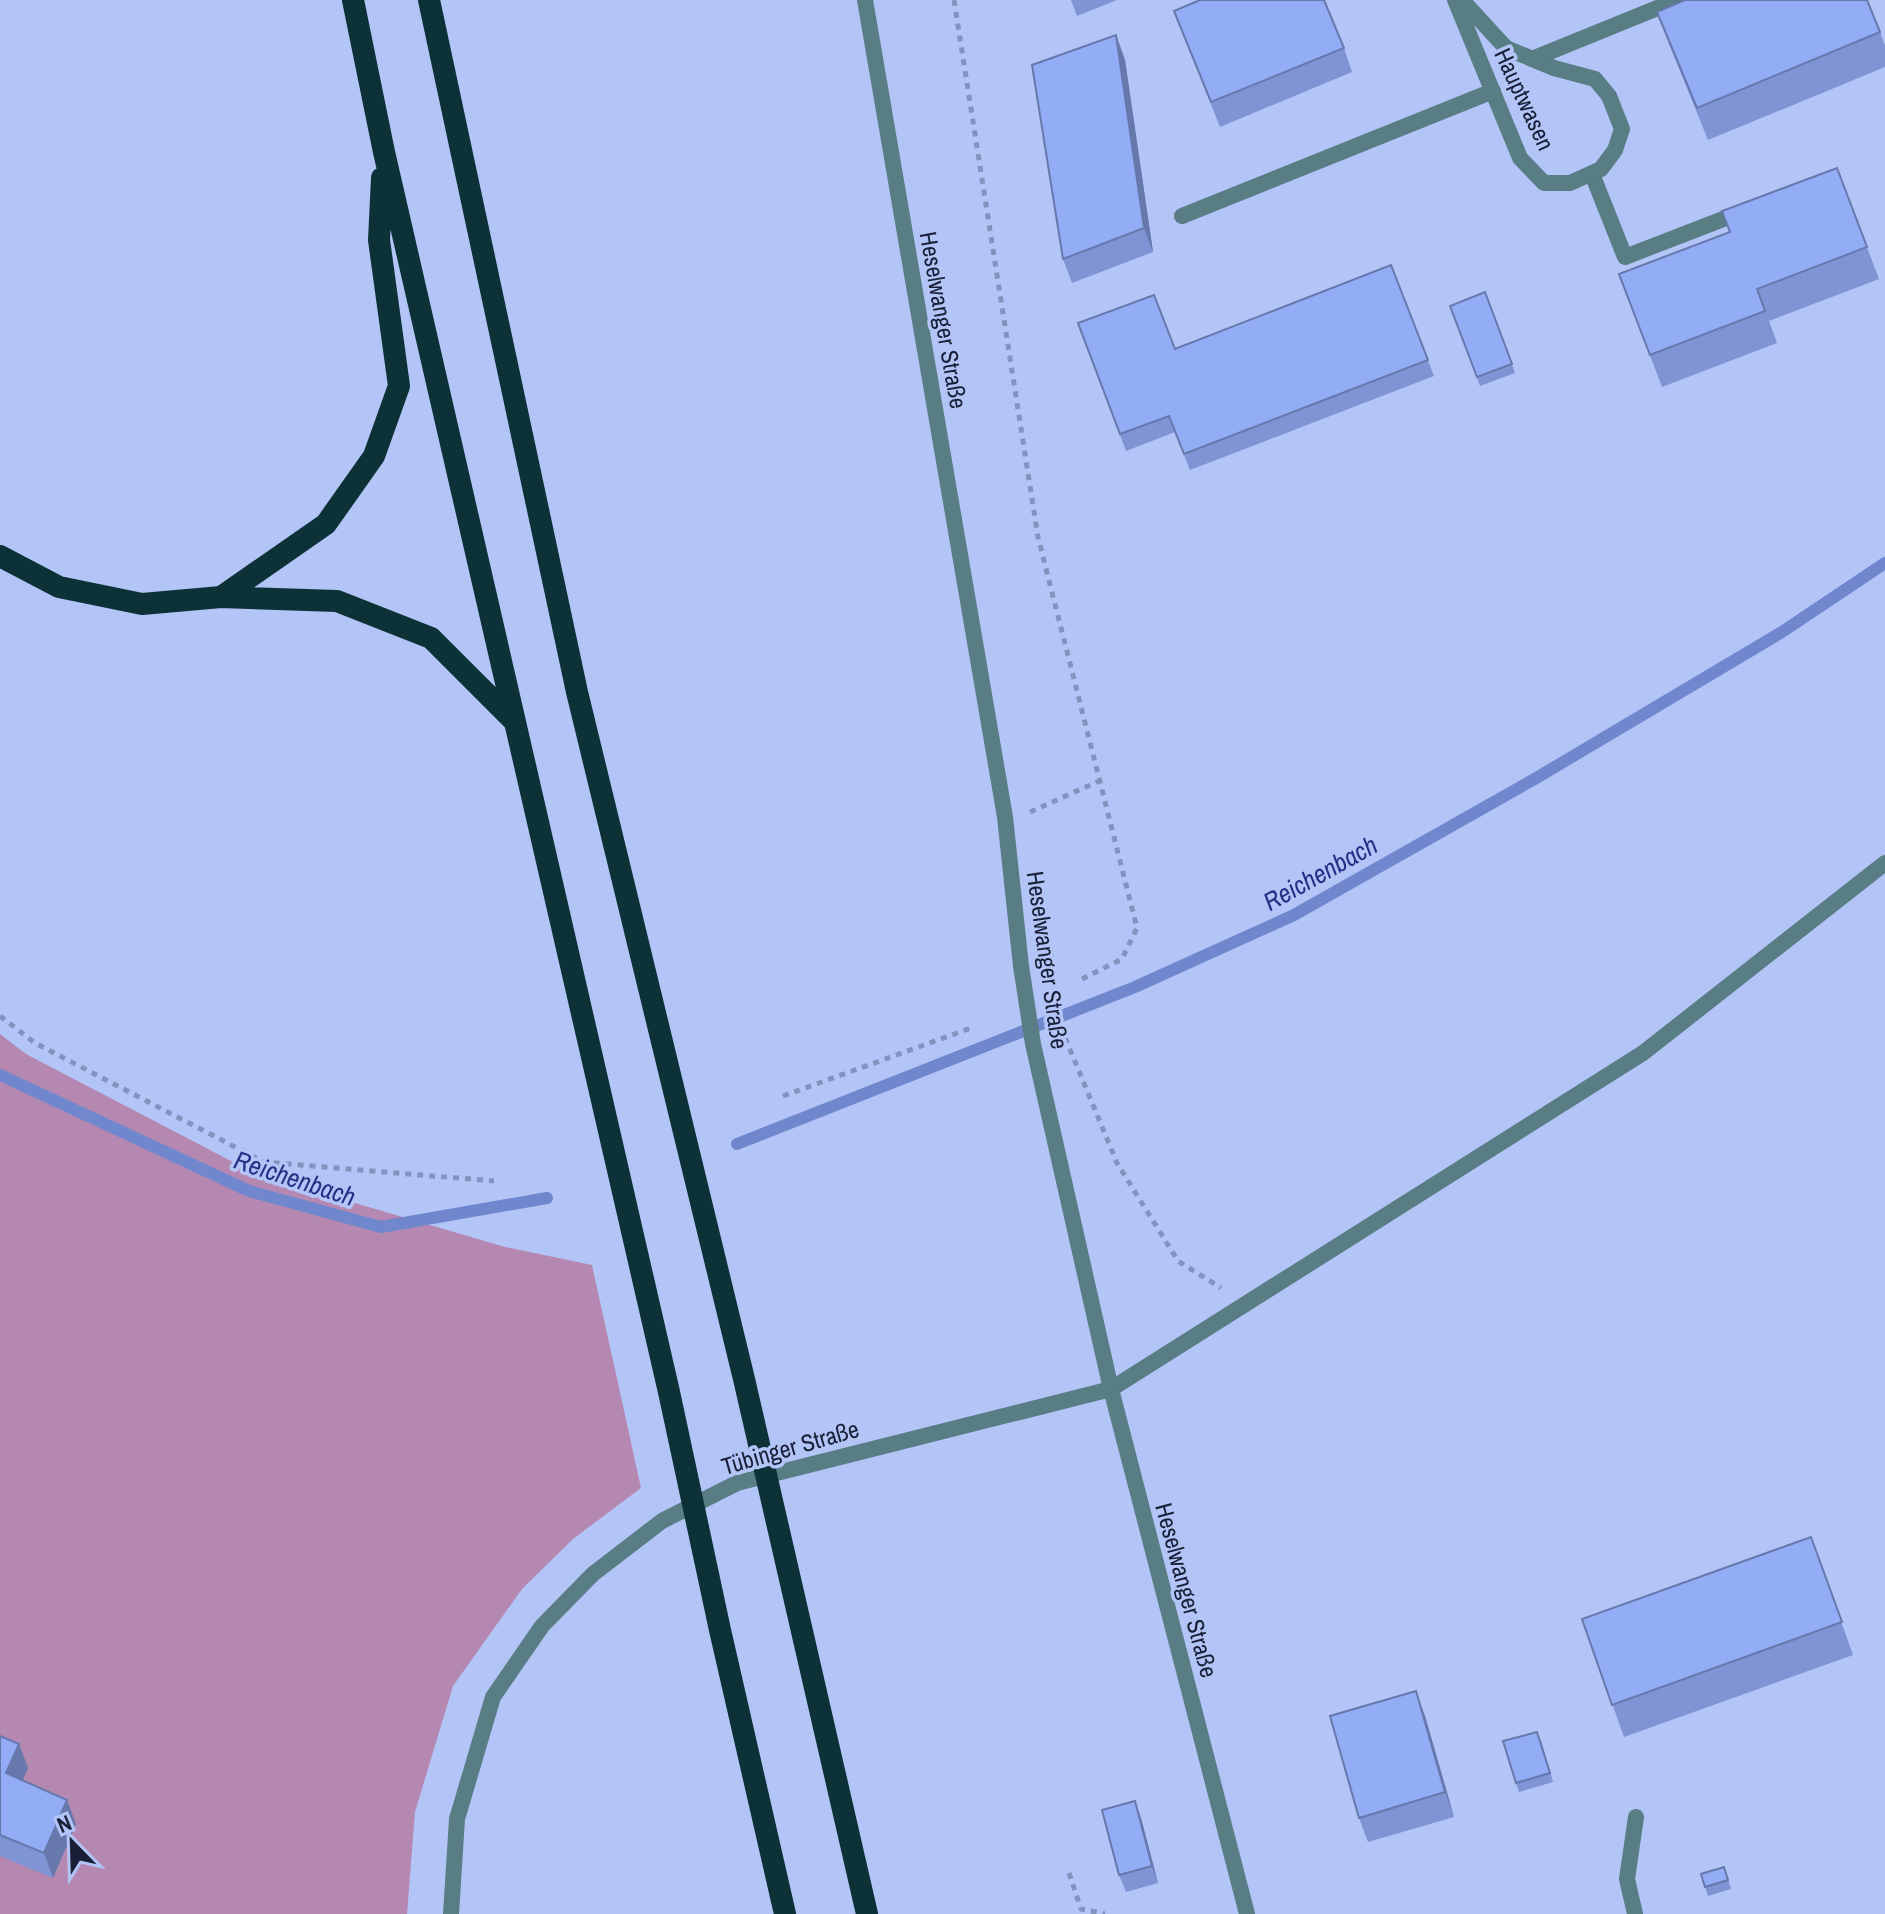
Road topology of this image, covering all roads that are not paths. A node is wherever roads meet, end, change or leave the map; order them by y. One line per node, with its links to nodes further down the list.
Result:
1 (353, 0): 9 (highway)
2 (429, 0): 21 (highway)
3 (865, 0): 17 (street, Heselwanger Straße)
4 (1455, 0): 8 (street, Hauptwasen)
5 (1462, 0): 7 (street, Hauptwasen)
6 (1677, 0): 7 (street)
7 (1532, 59): 10 (street, Hauptwasen)
8 (1493, 91): 10 (street, Hauptwasen); 12 (street)
9 (384, 152): 14 (highway); 15 (highway)
10 (1592, 174): 11 (street)
11 (1753, 207)
12 (1182, 216)
13 (0, 556): 14 (highway)
14 (221, 597): 15 (highway)
15 (514, 720): 20 (highway)
16 (1885, 863): 17 (street, Tübinger Straße)
17 (1111, 1389): 19 (street, Tübinger Straße); 22 (street, Heselwanger Straße)
18 (1636, 1817): 23 (street)
19 (451, 1914)
20 (785, 1914)
21 (867, 1914)
22 (1247, 1914)
23 (1635, 1914)

